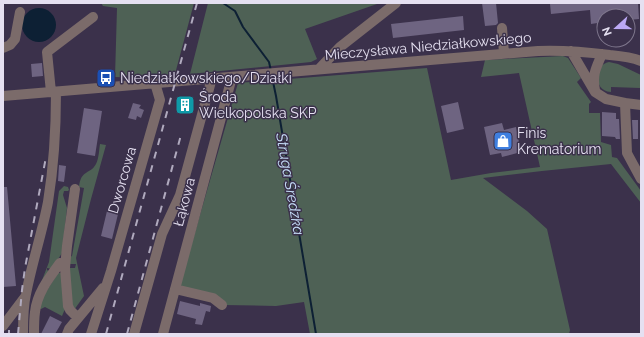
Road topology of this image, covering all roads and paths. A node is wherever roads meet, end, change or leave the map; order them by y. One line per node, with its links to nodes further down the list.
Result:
1 (396, 3): 2 (street)
2 (384, 7): 13 (street)
3 (20, 12): 6 (street)
4 (93, 17): 17 (street)
5 (502, 28): 8 (street)
6 (3, 48)
7 (571, 51): 8 (street, Mieczysława Niedziałkowskiego); 9 (street, Mieczysława Niedziałkowskiego); 18 (street)
8 (504, 53): 13 (street, Mieczysława Niedziałkowskiego)
9 (602, 54): 10 (street, Mieczysława Niedziałkowskiego); 18 (street)
10 (615, 56): 11 (street, Mieczysława Niedziałkowskiego); 12 (street, Mieczysława Niedziałkowskiego)
11 (641, 61)
12 (641, 68)
13 (319, 69): 14 (street, Mieczysława Niedziałkowskiego)
14 (238, 76): 15 (street, Mieczysława Niedziałkowskiego); 26 (street, Łąkowa)
15 (212, 78): 16 (street, Mieczysława Niedziałkowskiego); 35 (street)
16 (155, 83): 17 (street, Mieczysława Niedziałkowskiego); 25 (street, Dworcowa)
17 (54, 92): 19 (street, Mieczysława Niedziałkowskiego); 27 (street)
18 (595, 92): 20 (street)
19 (3, 96)
20 (625, 103): 21 (street); 22 (street)
21 (641, 106)
22 (641, 179)
23 (75, 189): 24 (street)
24 (65, 268): 29 (street); 32 (street)
25 (106, 285): 29 (street, Dworcowa); 34 (street, Dworcowa)
26 (175, 289): 28 (street); 36 (street, Łąkowa)
27 (26, 295): 30 (street); 31 (street)
28 (222, 305)
29 (78, 318): 33 (street, Dworcowa)
30 (3, 326)
31 (22, 334)
32 (34, 334)
33 (67, 334)
34 (91, 334)
35 (134, 334)
36 (163, 334)

